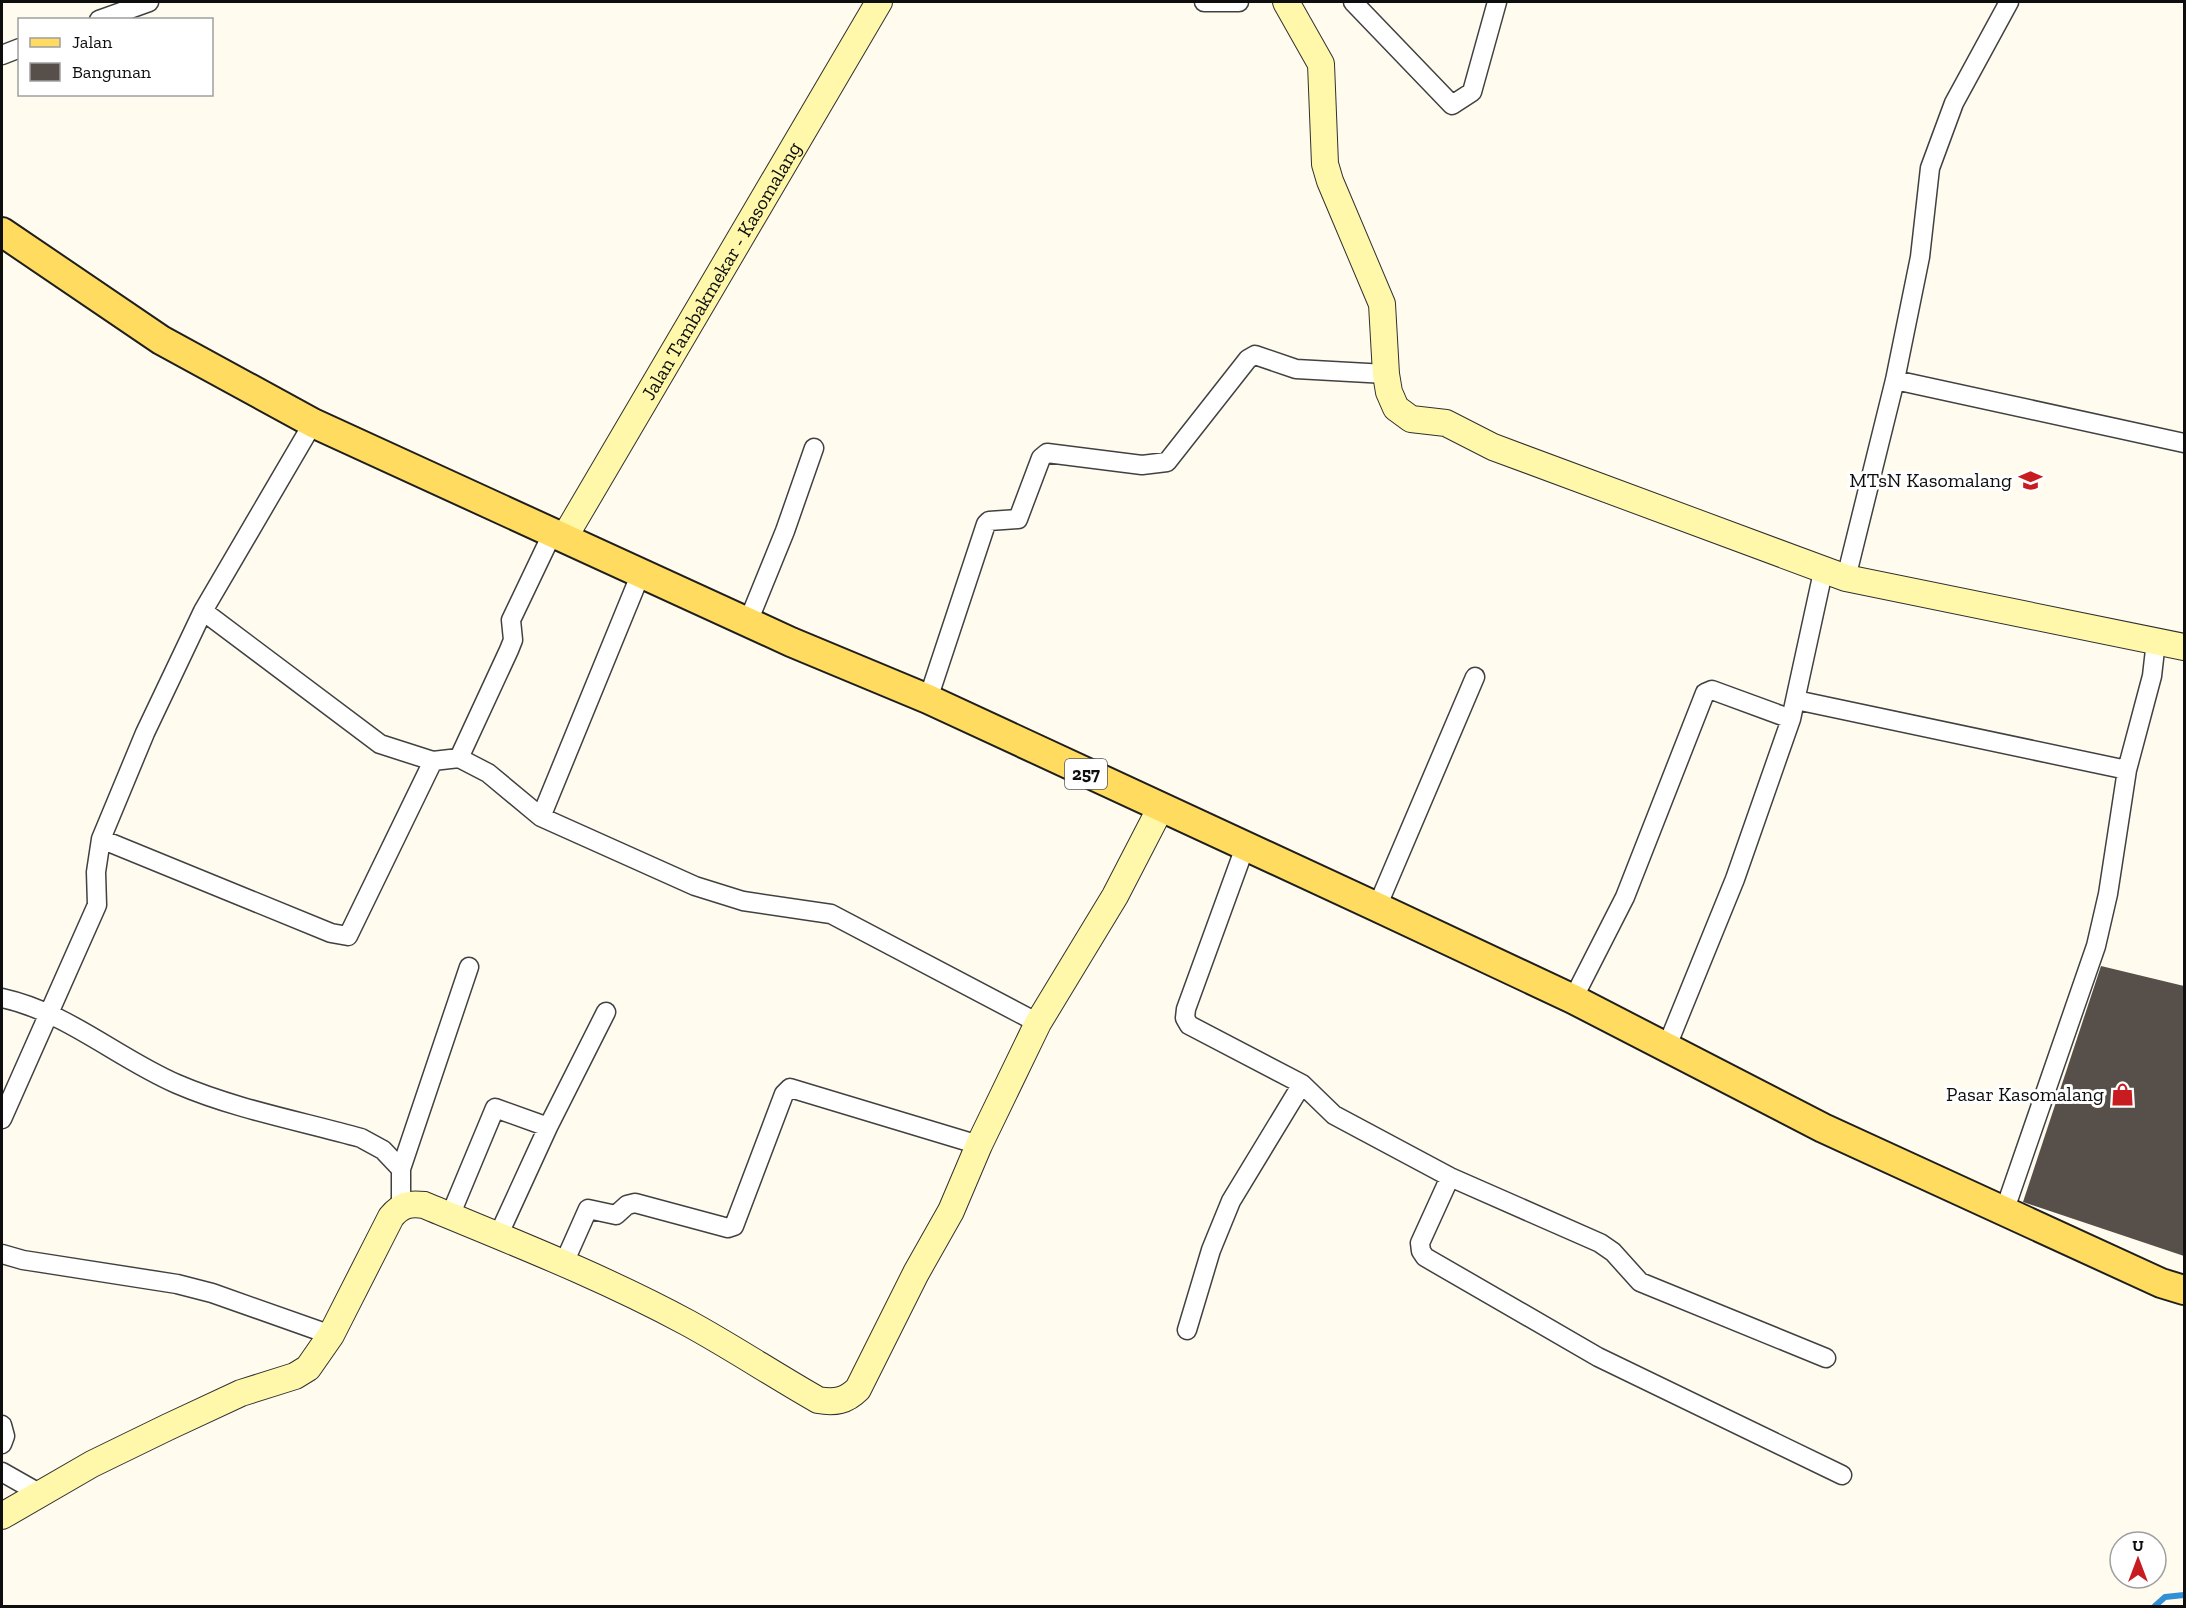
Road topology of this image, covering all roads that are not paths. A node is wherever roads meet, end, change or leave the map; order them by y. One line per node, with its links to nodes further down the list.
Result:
1 (148, 2): 9 (street)
2 (879, 2): 18 (street, Jalan Tambakmekar - Kasomalang)
3 (1204, 2): 4 (street)
4 (1239, 2)
5 (1286, 2): 13 (street)
6 (1353, 2): 7 (street)
7 (1497, 2)
8 (2009, 2): 14 (street)
9 (104, 18)
10 (18, 49): 11 (street)
11 (2, 55)
12 (2, 232): 15 (main road, 257)
13 (1386, 374): 20 (street); 26 (street)
14 (1895, 380): 16 (street); 20 (street)
15 (313, 423): 18 (main road, 257); 21 (street)
16 (2184, 443)
17 (814, 448): 22 (street)
18 (558, 536): 19 (main road, 257); 29 (street)
19 (641, 573): 22 (main road, 257); 33 (street)
20 (1834, 575): 23 (street); 27 (street)
21 (203, 611): 30 (street); 34 (street)
22 (748, 622): 26 (main road, 257)
23 (2156, 641): 24 (street); 31 (street)
24 (2184, 647)
25 (1475, 676): 36 (street)
26 (928, 699): 32 (main road, 257)
27 (1796, 700): 28 (street); 31 (street)
28 (1791, 719): 39 (street); 43 (street)
29 (459, 758): 30 (street); 33 (street)
30 (433, 761): 34 (street)
31 (2127, 770): 51 (street)
32 (1160, 809): 35 (main road, 257); 42 (street)
33 (541, 817): 42 (street)
34 (101, 839): 40 (street)
35 (1245, 847): 36 (main road, 257); 44 (street)
36 (1377, 907): 39 (main road, 257)
37 (469, 967): 48 (street)
38 (2, 998): 40 (street)
39 (1573, 999): 43 (main road, 257)
40 (49, 1012): 45 (street); 48 (street)
41 (606, 1012): 46 (street)
42 (1038, 1023): 47 (street)
43 (1667, 1046): 51 (main road, 257)
44 (1302, 1084): 49 (street); 57 (street)
45 (2, 1119)
46 (548, 1127): 52 (street); 53 (street)
47 (979, 1145): 55 (street); 55 (street)
48 (401, 1169): 50 (street)
49 (1450, 1178): 59 (street); 63 (street)
50 (401, 1206): 52 (street); 58 (street)
51 (2005, 1209): 56 (main road, 257)
52 (450, 1216): 53 (street)
53 (498, 1236): 55 (street)
54 (2, 1254): 58 (street)
55 (564, 1263)
56 (2184, 1290)
57 (1187, 1330)
58 (331, 1335): 64 (street)
59 (1826, 1358)
60 (2, 1425): 61 (street)
61 (2, 1444)
62 (2, 1472): 64 (street)
63 (1842, 1475)
64 (39, 1493): 65 (street)
65 (2, 1516)

